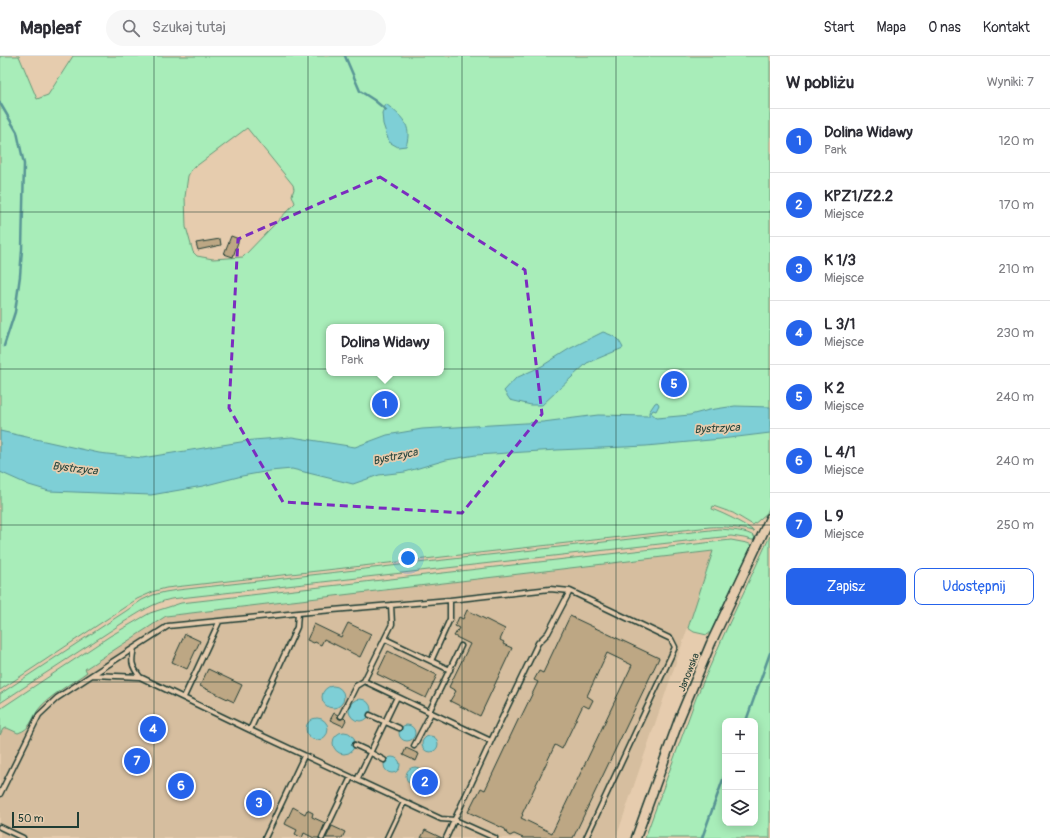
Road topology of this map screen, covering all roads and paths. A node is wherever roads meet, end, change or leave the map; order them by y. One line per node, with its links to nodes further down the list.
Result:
1 (770, 518): 42 (street, Janowska)
2 (570, 591): 3 (lane); 23 (lane); 41 (lane)
3 (450, 600): 4 (lane); 10 (lane)
4 (391, 606): 5 (lane); 7 (lane)
5 (298, 613): 6 (lane); 22 (lane)
6 (219, 622): 9 (lane); 16 (lane)
7 (384, 639): 10 (lane); 14 (lane)
8 (461, 646): 11 (lane)
9 (134, 648): 12 (lane); 13 (lane)
10 (431, 661): 11 (lane)
11 (450, 670): 17 (lane)
12 (92, 675): 13 (lane); 31 (lane)
13 (140, 676): 16 (lane)
14 (364, 681): 15 (lane); 19 (lane)
15 (397, 697): 17 (lane); 20 (lane)
16 (184, 698): 22 (lane)
17 (430, 712): 23 (lane); 25 (lane)
18 (370, 715): 20 (lane)
19 (341, 716)
20 (385, 722): 21 (lane); 26 (lane)
21 (399, 728)
22 (250, 730): 27 (lane)
23 (491, 741): 33 (lane)
24 (355, 745): 26 (lane)
25 (414, 746)
26 (370, 753): 28 (lane); 30 (lane)
27 (304, 756): 29 (lane); 36 (lane)
28 (384, 760)
29 (351, 777): 30 (lane); 37 (lane)
30 (357, 780): 32 (lane)
31 (0, 794)
32 (404, 802): 33 (lane); 38 (lane)
33 (455, 820): 39 (lane); 40 (lane)
34 (0, 827): 35 (lane)
35 (23, 838)
36 (265, 838)
37 (322, 838)
38 (387, 838)
39 (446, 838)
40 (496, 838)
41 (586, 838)
42 (636, 838)

